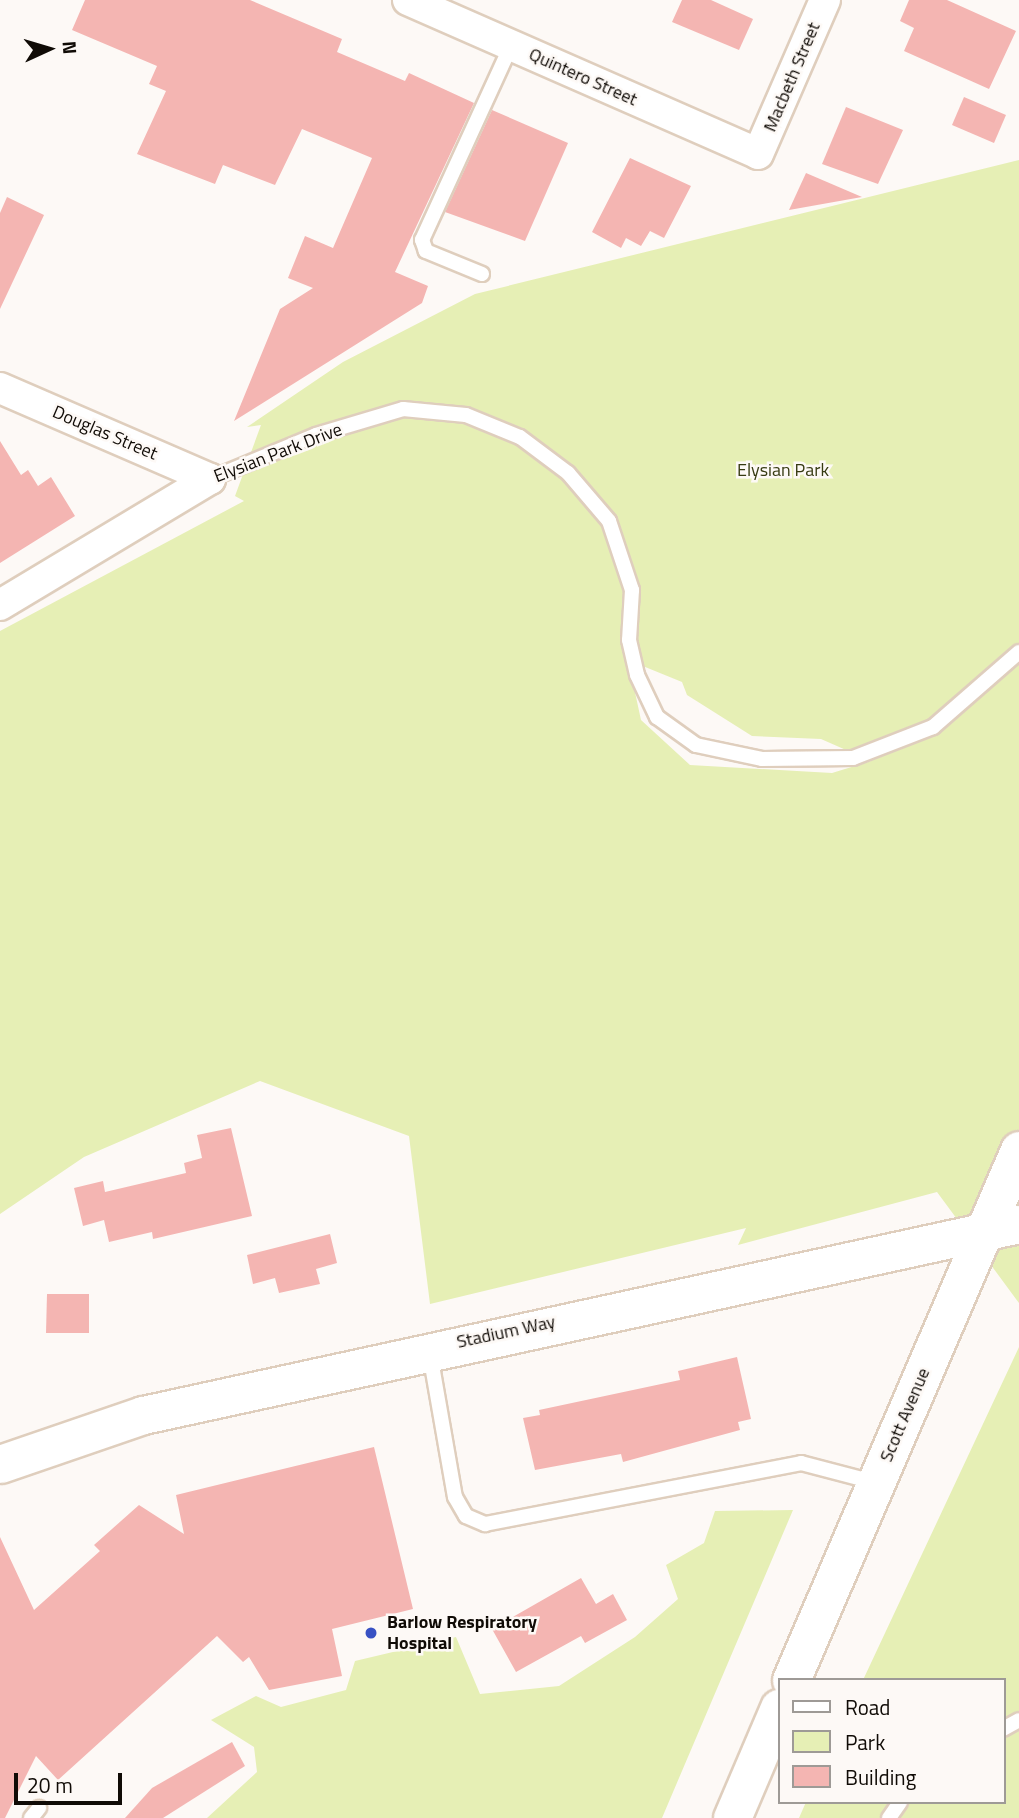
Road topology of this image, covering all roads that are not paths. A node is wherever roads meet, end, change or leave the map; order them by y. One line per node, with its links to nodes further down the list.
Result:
1 (408, 0): 3 (street, Quintero Street)
2 (825, 0): 4 (street, Macbeth Street)
3 (511, 46): 4 (street, Quintero Street); 5 (lane)
4 (758, 153)
5 (482, 274)
6 (0, 388): 7 (street, Douglas Street)
7 (210, 479): 8 (street, Elysian Park Drive); 9 (lane, Elysian Park Drive)
8 (0, 605)
9 (1019, 652)
10 (1019, 1150): 11 (street, Scott Avenue)
11 (1002, 1227): 12 (street, Stadium Way); 14 (street, Scott Avenue)
12 (429, 1349): 13 (street, Stadium Way); 14 (lane)
13 (0, 1464)
14 (876, 1482): 15 (street, Scott Avenue)
15 (792, 1678)
16 (778, 1710): 17 (street)
17 (732, 1818)

